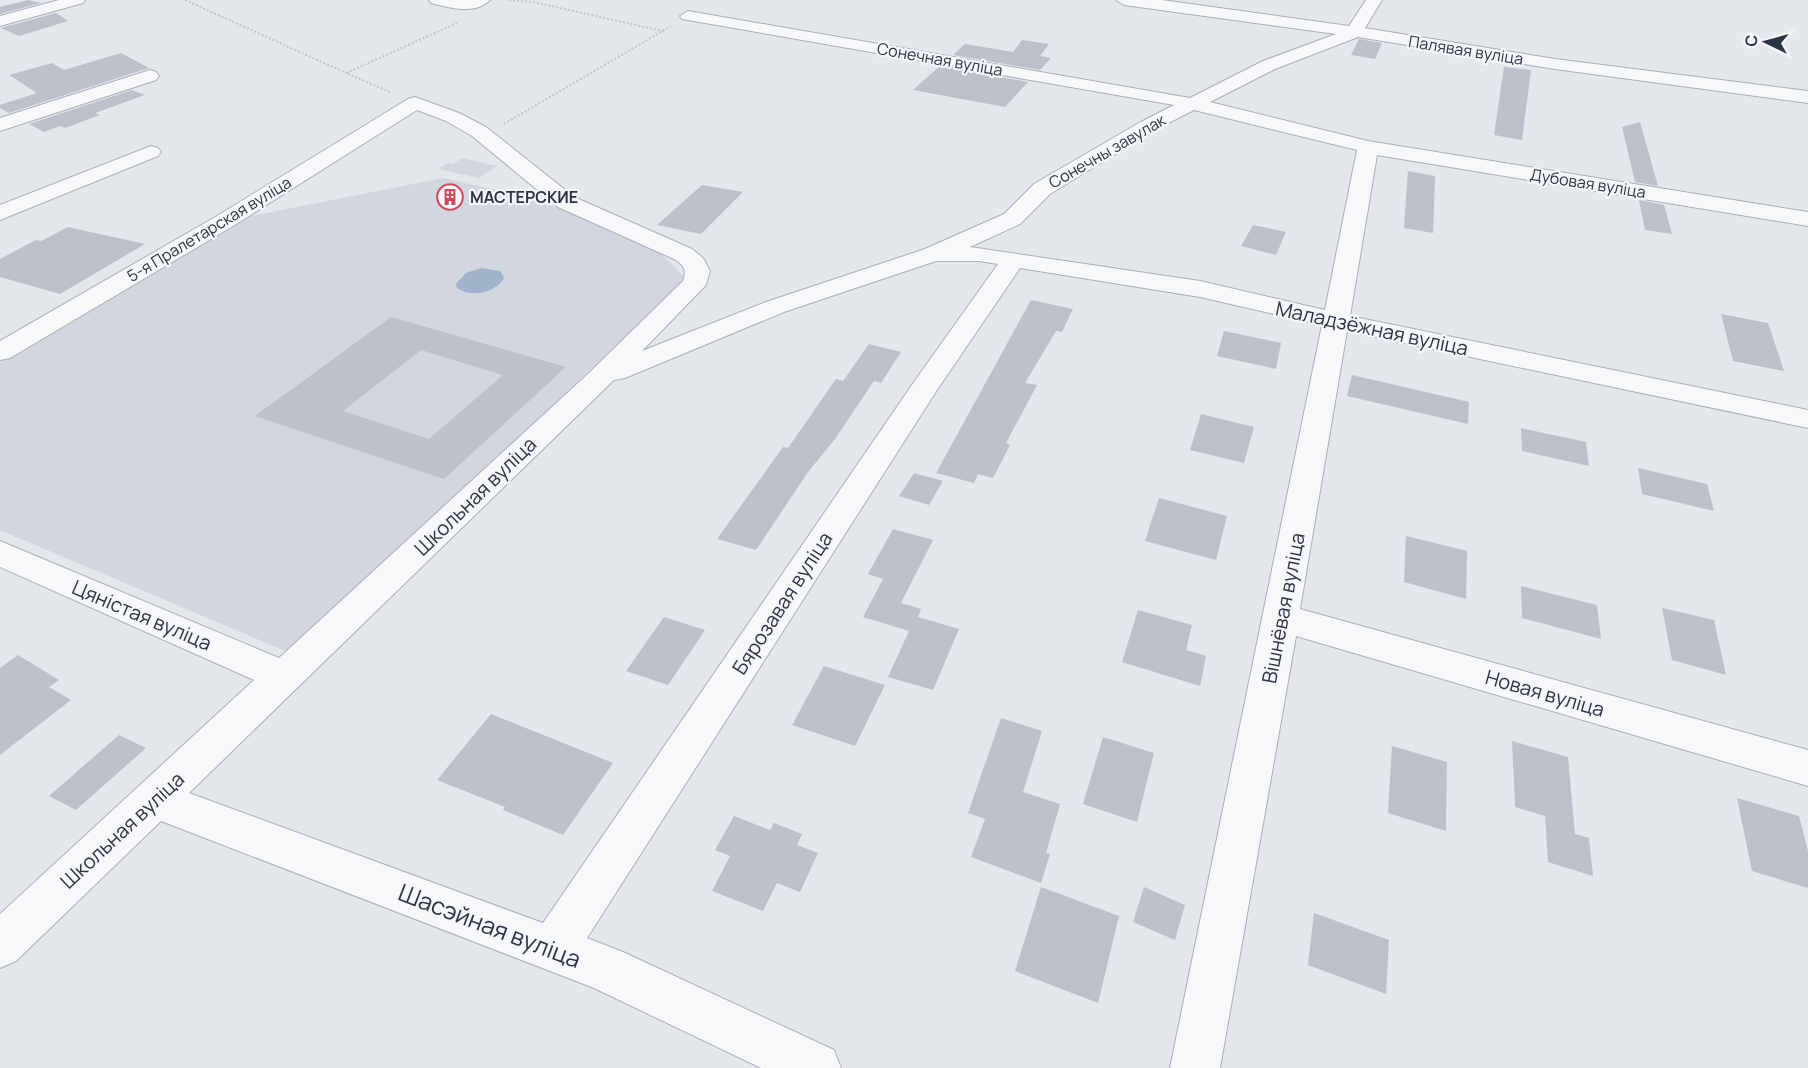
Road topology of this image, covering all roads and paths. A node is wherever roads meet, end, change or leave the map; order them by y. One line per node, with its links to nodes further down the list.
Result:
1 (77, 0): 9 (street)
2 (185, 0): 12 (path)
3 (437, 0): 7 (street)
4 (509, 0): 10 (path)
5 (1124, 0): 11 (street, Палявая вуліца)
6 (1374, 0): 11 (street)
7 (475, 2): 12 (path)
8 (688, 16): 10 (path); 16 (street, Сонечная вуліца)
9 (0, 21)
10 (663, 31): 18 (path)
11 (1353, 33): 14 (street, Палявая вуліца); 16 (street, Сонечны завулак)
12 (346, 73): 15 (path)
13 (150, 76): 17 (street)
14 (1808, 97)
15 (416, 103): 18 (street, Школьная вуліца); 26 (street, 5-я Пралетарская вуліца)
16 (1190, 104): 19 (street); 23 (street, Сонечны завулак)
17 (0, 125)
18 (485, 135): 27 (street, Школьная вуліца)
19 (1368, 147): 22 (street, Дубовая вуліца); 25 (street, Вішнёвая вуліца)
20 (151, 152): 21 (street)
21 (0, 213)
22 (1808, 219)
23 (934, 255): 24 (street, Маладзёжная вуліца); 27 (street)
24 (1014, 259): 25 (street, Маладзёжная вуліца); 35 (street, Бярозавая вуліца)
25 (1337, 321): 28 (street, Маладзёжная вуліца); 30 (street, Вішнёвая вуліца)
26 (0, 352)
27 (600, 378): 31 (street, Школьная вуліца)
28 (1808, 419)
29 (0, 553): 31 (street, Цяністая вуліца)
30 (1281, 618): 32 (street, Новая вуліца); 37 (street, Вішнёвая вуліца)
31 (285, 676): 33 (street, Школьная вуліца)
32 (1808, 768)
33 (156, 800): 34 (street, Школьная вуліца); 35 (street, Шасэйная вуліца)
34 (0, 945)
35 (553, 949): 36 (street, Шасэйная вуліца)
36 (816, 1068)
37 (1195, 1068)

